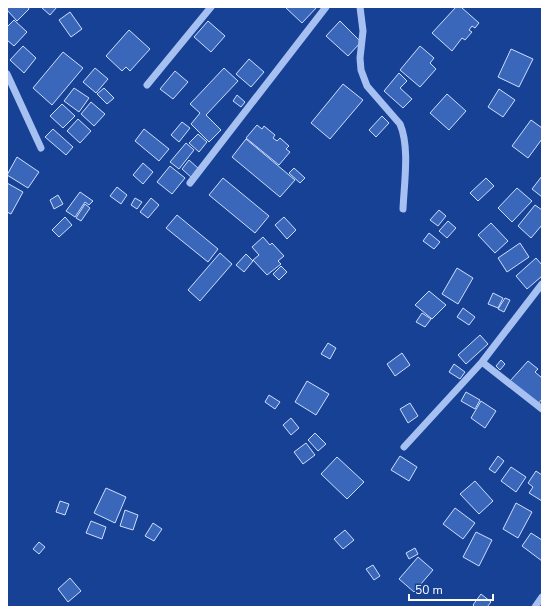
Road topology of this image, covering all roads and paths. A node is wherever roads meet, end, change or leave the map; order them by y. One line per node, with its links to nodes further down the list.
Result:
1 (210, 7): 5 (street)
2 (326, 7): 7 (street)
3 (360, 7): 8 (street)
4 (7, 74): 6 (street)
5 (147, 86)
6 (41, 148)
7 (190, 183)
8 (403, 209)
9 (542, 284): 10 (street)
10 (482, 362): 11 (street); 12 (street)
11 (542, 409)
12 (404, 447)
13 (542, 597): 14 (street)
14 (535, 607)

